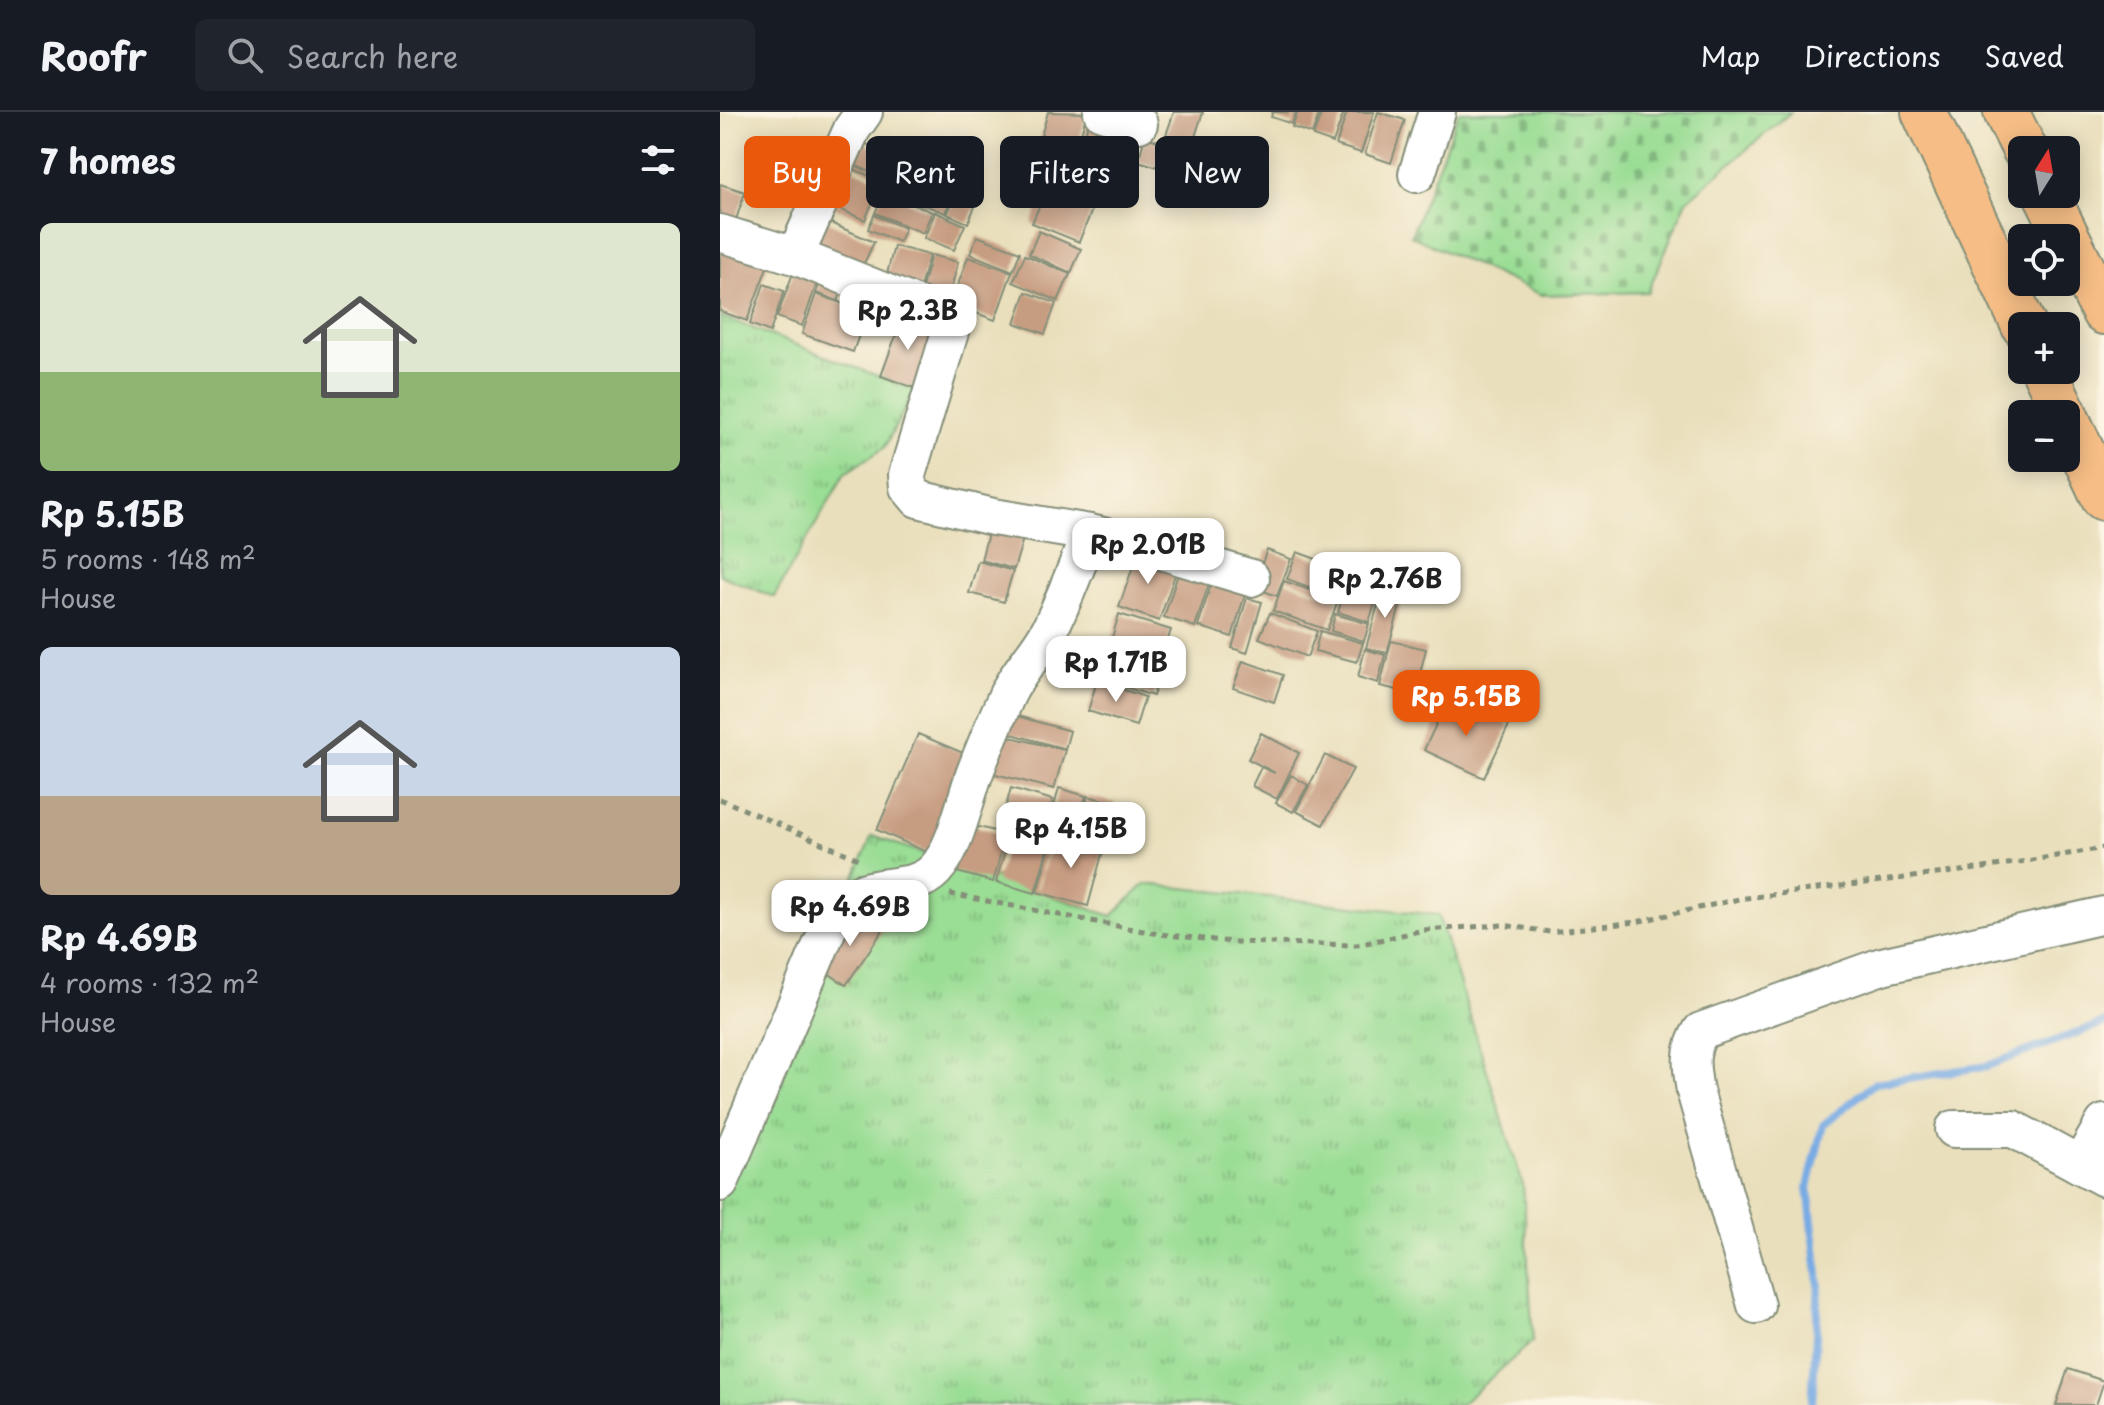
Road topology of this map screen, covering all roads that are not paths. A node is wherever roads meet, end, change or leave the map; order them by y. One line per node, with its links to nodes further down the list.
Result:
1 (864, 112): 11 (street)
2 (1102, 112): 6 (street)
3 (1924, 112): 12 (highway)
4 (2006, 112): 7 (highway)
5 (1431, 114): 8 (street)
6 (1139, 124)
7 (2018, 136)
8 (1417, 174)
9 (2053, 208): 13 (highway)
10 (720, 233): 11 (street)
11 (795, 256): 16 (street)
12 (2017, 312)
13 (2104, 312)
14 (2080, 447): 15 (highway)
15 (2104, 498)
16 (1090, 533): 17 (street); 22 (street)
17 (1251, 578)
18 (2104, 915): 23 (street)
19 (2104, 1123): 21 (street)
20 (1954, 1129): 21 (street)
21 (2092, 1172)
22 (720, 1183)
23 (1756, 1305)

